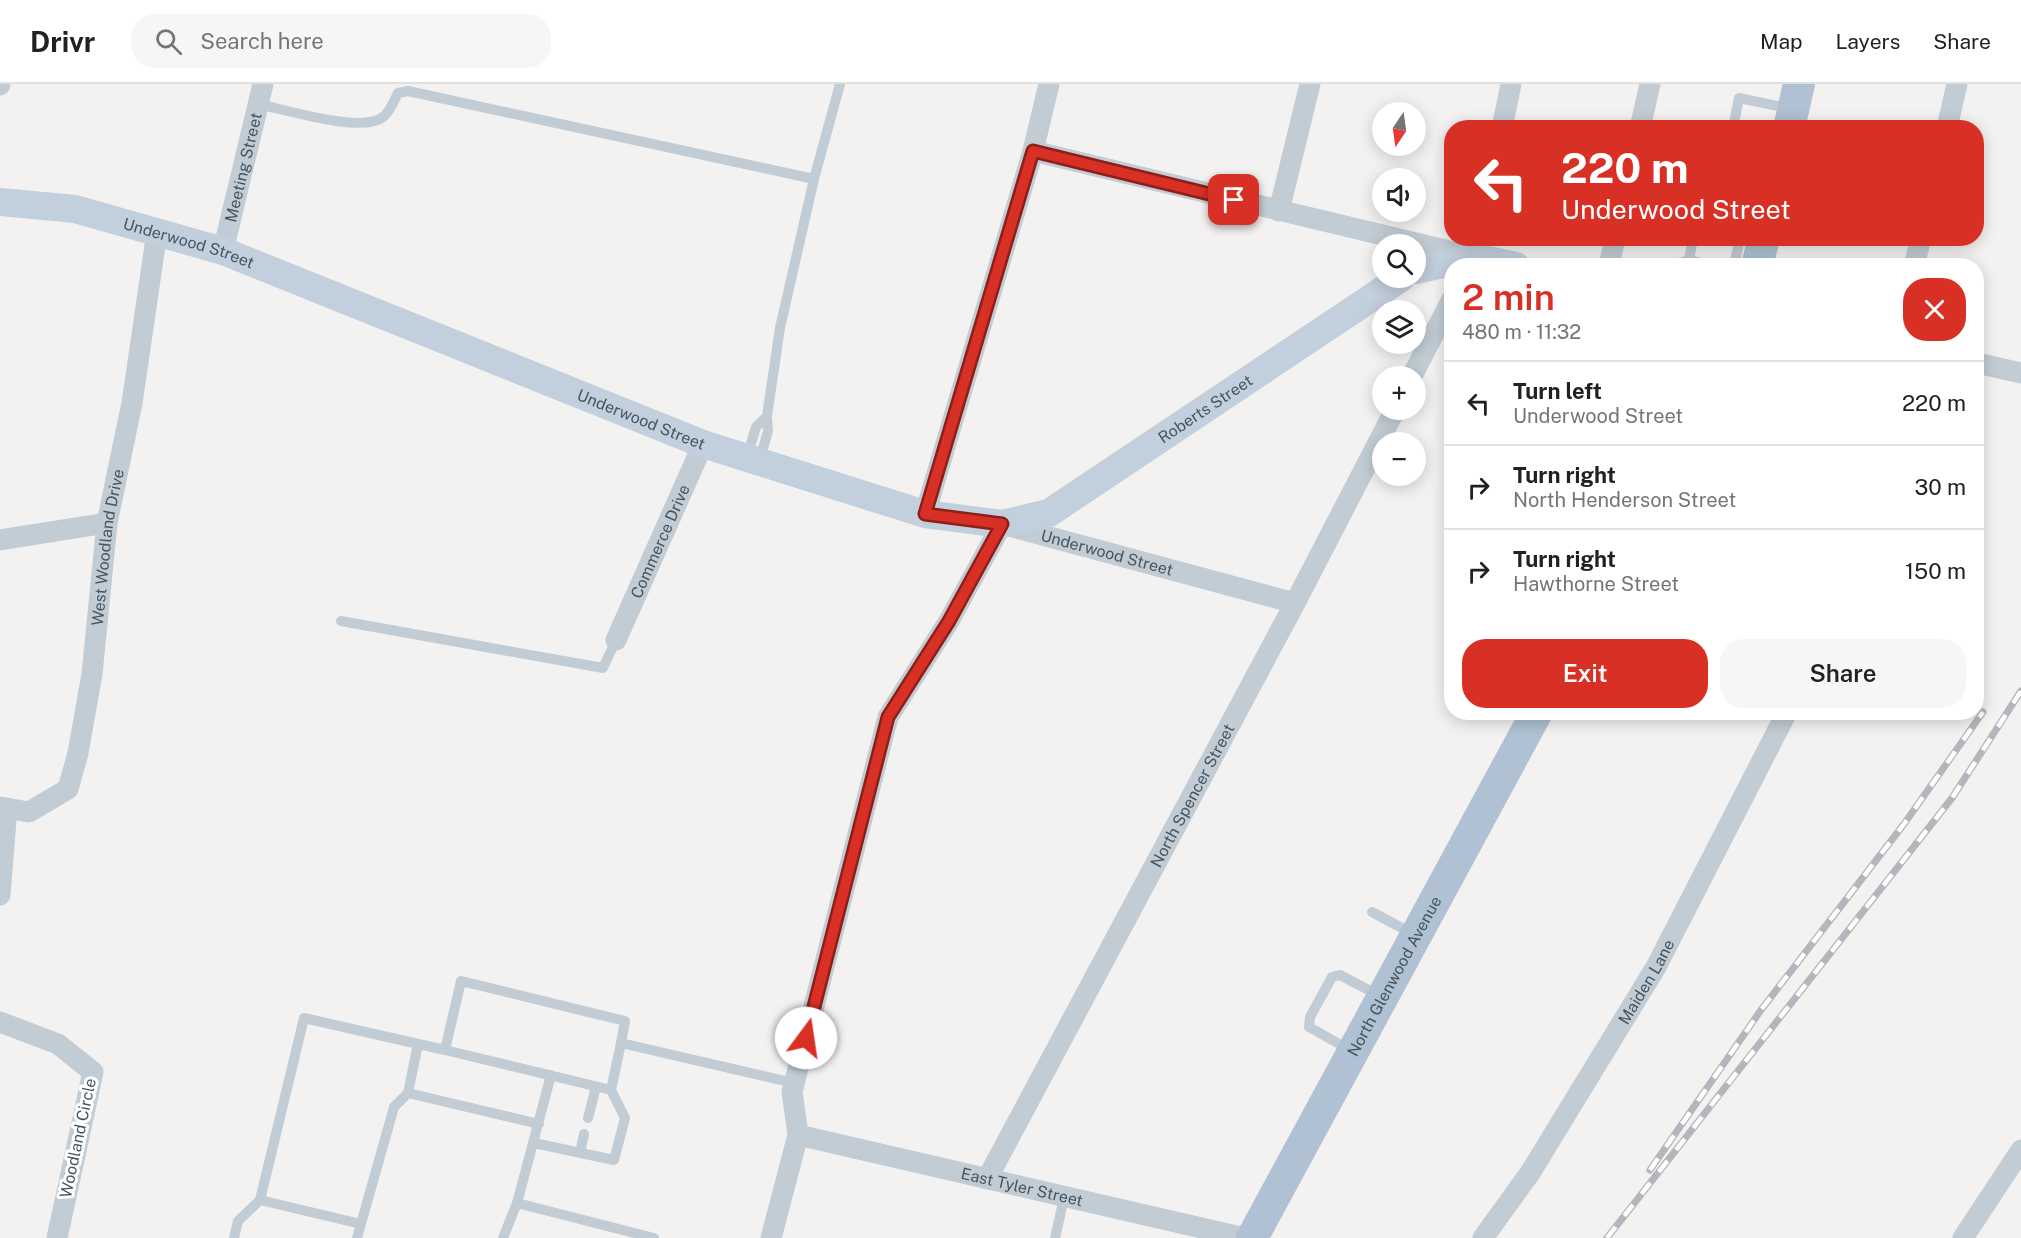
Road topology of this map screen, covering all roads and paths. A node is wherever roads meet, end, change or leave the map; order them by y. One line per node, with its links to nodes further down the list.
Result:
1 (840, 84): 14 (lane)
2 (1049, 84): 13 (street)
3 (1310, 84): 16 (street)
4 (1511, 84): 9 (street)
5 (1650, 84): 10 (street)
6 (1957, 84): 12 (street)
7 (261, 94): 14 (lane); 18 (street, Meeting Street)
8 (1794, 107): 11 (lane)
9 (1504, 120)
10 (1642, 120)
11 (1735, 120)
12 (1949, 120)
13 (1033, 151): 16 (street); 31 (street)
14 (814, 179): 30 (lane)
15 (0, 202): 17 (street, Underwood Street)
16 (1279, 211): 19 (street)
17 (157, 232): 18 (street, Underwood Street); 32 (street, West Woodland Drive)
18 (223, 251): 29 (street, Underwood Street)
19 (1474, 254): 20 (street)
20 (1460, 258)
21 (1444, 262): 22 (street)
22 (1426, 267)
23 (1386, 288): 33 (street, Roberts Street)
24 (1444, 314): 26 (street)
25 (1984, 364): 27 (street)
26 (1417, 366)
27 (2021, 371)
28 (1390, 420): 35 (street, North Spencer Street)
29 (703, 444): 30 (street, Underwood Street); 37 (street, Commerce Drive)
30 (753, 461): 31 (street, Underwood Street)
31 (925, 514): 33 (street, Underwood Street)
32 (107, 523): 34 (street); 40 (street, West Woodland Drive)
33 (1002, 524): 35 (street, Underwood Street); 51 (street)
34 (0, 540)
35 (1295, 603): 62 (street, North Spencer Street)
36 (341, 621): 37 (lane)
37 (616, 640)
38 (1533, 720): 43 (main road, North Glenwood Avenue)
39 (1783, 720): 76 (street, Maiden Lane)
40 (4, 808): 41 (street)
41 (0, 895)
42 (1372, 912): 43 (lane)
43 (1416, 936): 44 (main road, North Glenwood Avenue)
44 (1383, 997): 49 (main road, North Glenwood Avenue); 49 (lane)
45 (0, 1022): 67 (street, Woodland Circle)
46 (621, 1043): 48 (lane); 51 (lane); 53 (lane)
47 (418, 1044): 48 (lane); 54 (lane); 64 (lane)
48 (445, 1050): 50 (lane)
49 (1353, 1052): 75 (main road, North Glenwood Avenue)
50 (551, 1075): 52 (lane); 56 (lane)
51 (794, 1083): 58 (street)
52 (596, 1087): 53 (lane); 55 (lane)
53 (611, 1090): 61 (lane)
54 (408, 1093): 56 (lane); 66 (lane)
55 (588, 1118)
56 (539, 1124): 59 (lane)
57 (584, 1134): 61 (lane)
58 (798, 1135): 62 (street, East Tyler Street); 72 (street)
59 (534, 1143): 61 (lane); 65 (lane)
60 (2021, 1149): 77 (street)
61 (580, 1153)
62 (987, 1179): 63 (street, East Tyler Street)
63 (1064, 1198): 73 (lane); 74 (street, East Tyler Street)
64 (260, 1200): 66 (lane); 68 (lane)
65 (517, 1203): 70 (lane); 71 (lane)
66 (361, 1224): 69 (lane)
67 (57, 1238)
68 (234, 1238)
69 (357, 1238)
70 (503, 1238)
71 (654, 1238)
72 (771, 1238)
73 (1056, 1238)
74 (1245, 1238)
75 (1252, 1238)
76 (1483, 1238)
77 (1963, 1238)

